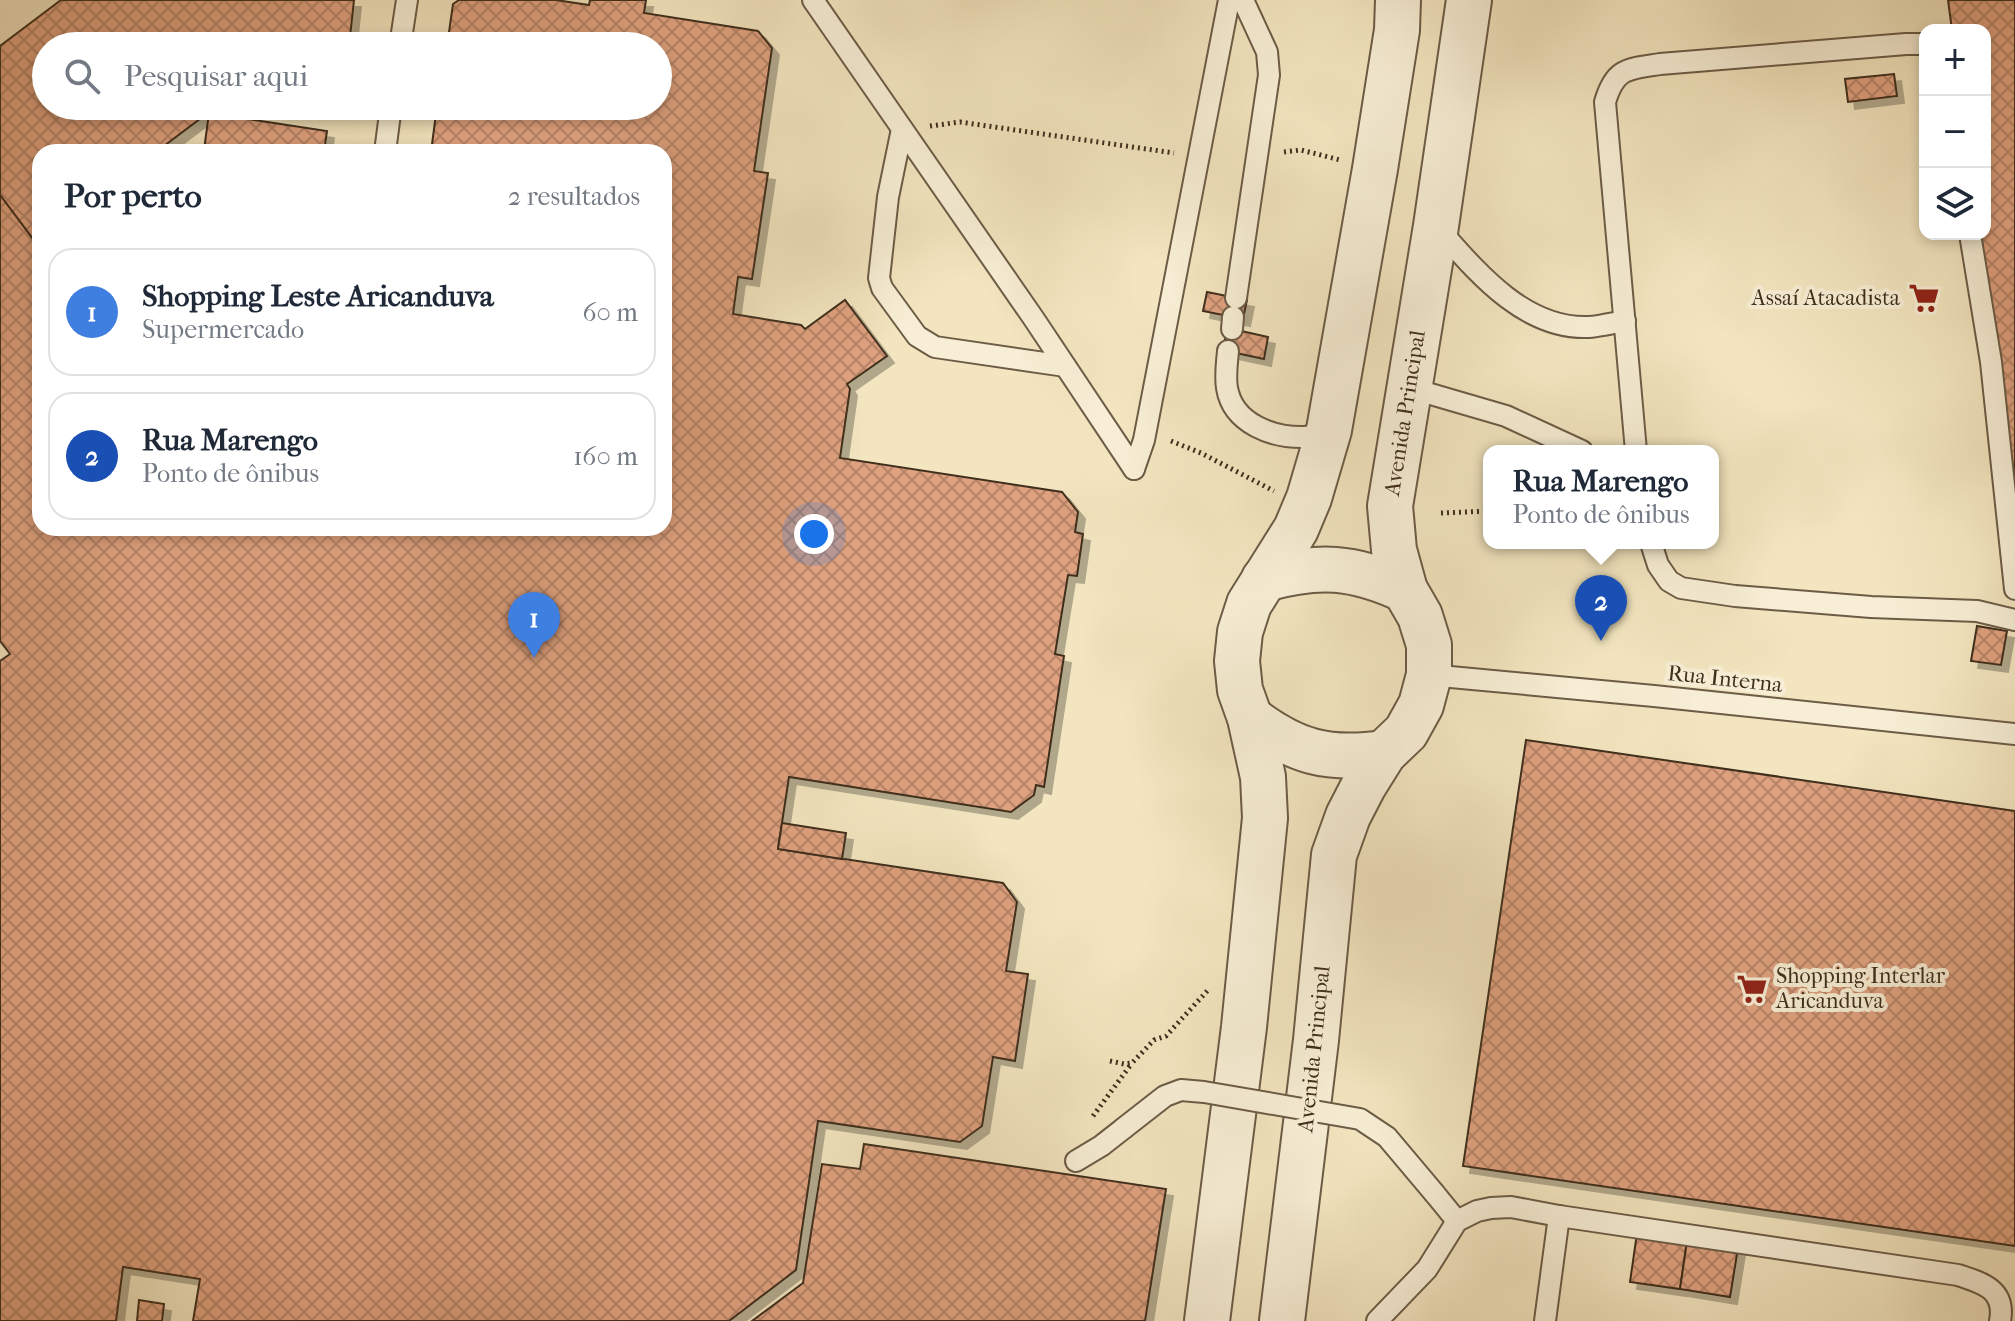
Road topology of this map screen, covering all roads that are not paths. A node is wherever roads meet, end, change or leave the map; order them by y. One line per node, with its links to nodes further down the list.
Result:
1 (407, 0): 7 (lane)
2 (813, 0): 10 (lane)
3 (1229, 0): 17 (lane)
4 (1243, 0): 14 (lane)
5 (1398, 0): 19 (street)
6 (1469, 0): 12 (street, Avenida Principal)
7 (402, 32)
8 (1919, 44): 15 (lane)
9 (389, 120): 11 (lane)
10 (902, 129): 17 (lane); 17 (lane)
11 (386, 144)
12 (1436, 226): 15 (lane); 18 (street, Avenida Principal)
13 (1971, 240): 24 (lane)
14 (1234, 315)
15 (1625, 321): 21 (lane)
16 (1228, 351): 19 (lane)
17 (1065, 366)
18 (1410, 388): 20 (lane); 25 (street, Avenida Principal)
19 (1329, 430): 23 (street)
20 (1569, 445)
21 (1635, 445)
22 (1653, 549): 26 (lane)
23 (1264, 579): 25 (street); 28 (street)
24 (2015, 589)
25 (1405, 590): 27 (street, Avenida Principal)
26 (2015, 620)
27 (1429, 675): 29 (lane, Rua Interna); 30 (street, Avenida Principal)
28 (1250, 718): 30 (street); 34 (street)
29 (2015, 734)
30 (1384, 753): 35 (street, Avenida Principal)
31 (1076, 1161): 33 (lane, bridge)
32 (1559, 1216): 33 (lane); 37 (lane); 38 (lane)
33 (1457, 1221): 36 (lane)
34 (1207, 1321)
35 (1282, 1321)
36 (1377, 1321)
37 (1545, 1321)
38 (2000, 1321)

